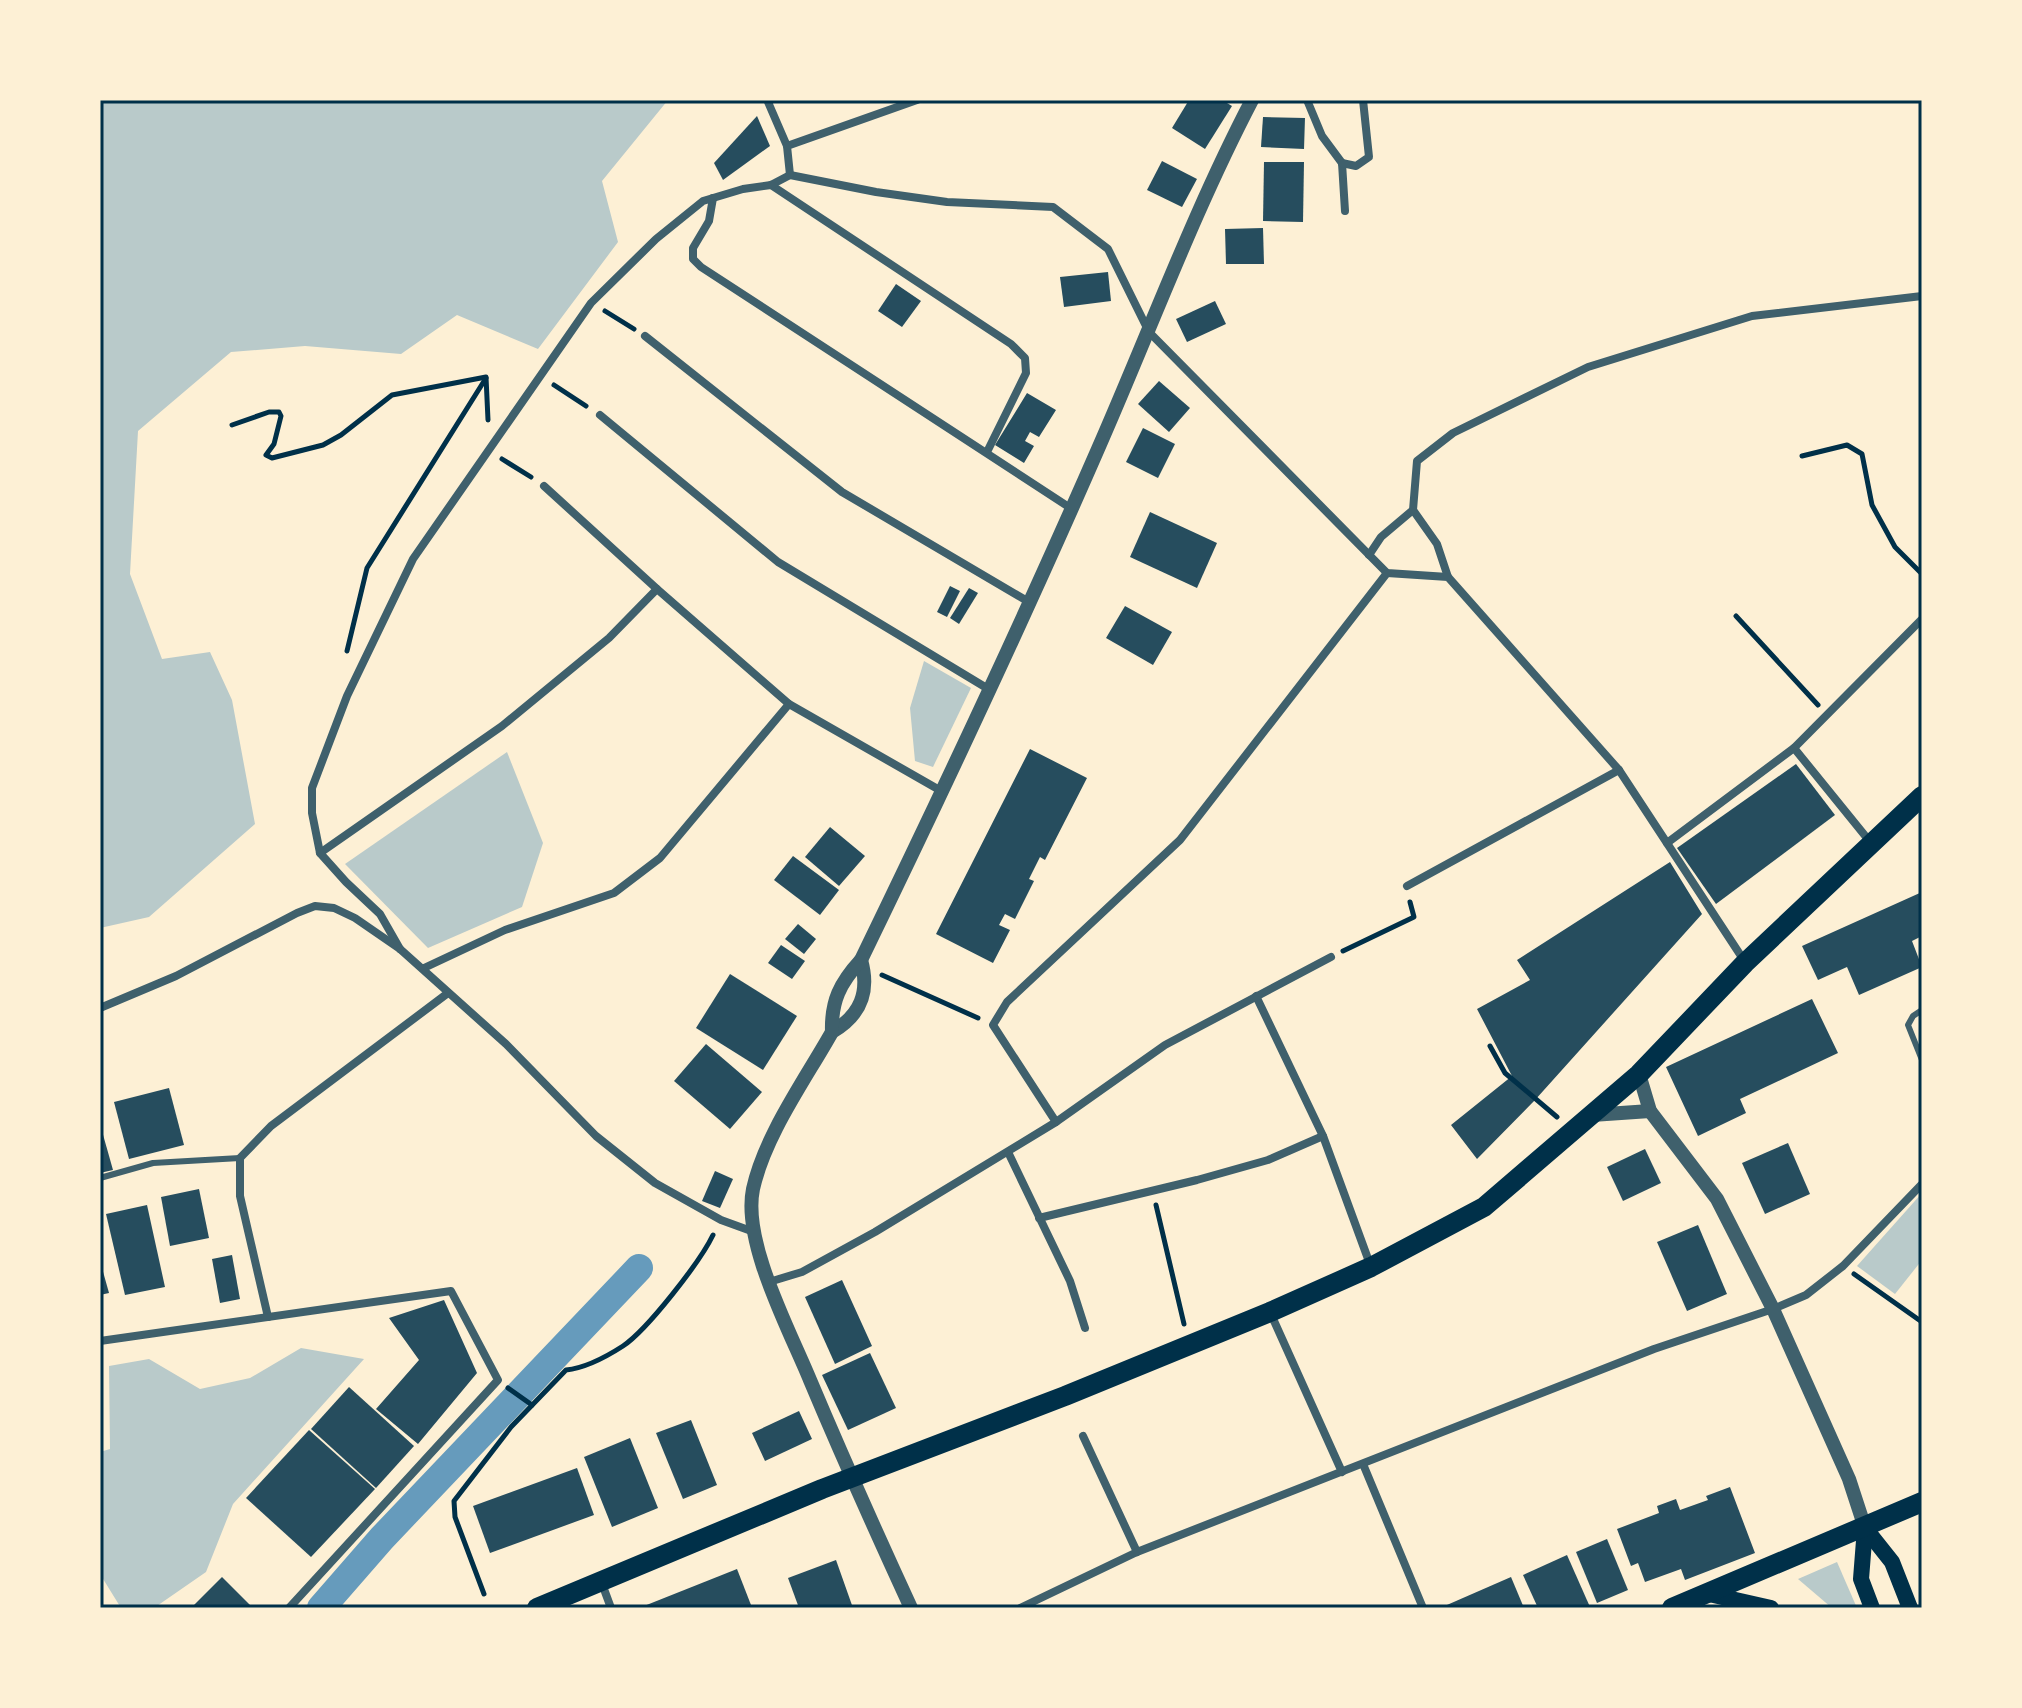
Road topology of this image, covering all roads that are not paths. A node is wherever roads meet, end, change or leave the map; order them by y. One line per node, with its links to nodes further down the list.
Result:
1 (917, 100): 6 (street)
2 (1252, 100): 13 (street)
3 (1307, 100): 7 (street)
4 (1363, 100): 7 (street)
5 (769, 101): 6 (street)
6 (787, 146): 8 (street)
7 (1342, 163): 11 (street)
8 (790, 175): 9 (street); 13 (street)
9 (771, 185): 10 (street); 16 (street)
10 (713, 198): 16 (street); 34 (street)
11 (1345, 211)
12 (1922, 296): 19 (street)
13 (1149, 332): 18 (street); 20 (street)
14 (645, 336): 24 (street)
15 (600, 415): 26 (street)
16 (987, 452): 18 (street)
17 (544, 486): 23 (street)
18 (1072, 509): 24 (street)
19 (1413, 510): 20 (street); 22 (street)
20 (1369, 555): 21 (street)
21 (1387, 573): 22 (street); 50 (street)
22 (1448, 577): 29 (street)
23 (657, 589): 27 (street); 34 (street)
24 (1029, 602): 26 (street)
25 (1922, 619): 28 (street)
26 (991, 691): 30 (street)
27 (789, 704): 30 (street); 40 (street)
28 (1794, 748): 32 (street); 33 (street)
29 (1619, 770): 32 (street); 35 (street)
30 (943, 792): 38 (street)
31 (1922, 796): 33 (main road)
32 (1667, 843): 39 (street)
33 (1872, 844): 39 (main road)
34 (320, 853): 36 (street)
35 (1407, 886)
36 (400, 949): 40 (street); 43 (street)
37 (1331, 957): 42 (street)
38 (861, 960): 45 (street); 45 (street)
39 (1745, 963): 47 (main road)
40 (424, 968): 41 (street)
41 (448, 993): 53 (street); 57 (street)
42 (1256, 996): 50 (street); 51 (street)
43 (100, 1008)
44 (1922, 1010): 46 (lane)
45 (832, 1032): 57 (street)
46 (1922, 1060)
47 (1639, 1074): 48 (street); 49 (main road)
48 (1650, 1111): 49 (street); 60 (street)
49 (1592, 1115): 58 (main road)
50 (1056, 1122): 52 (street)
51 (1323, 1136): 56 (street); 58 (street)
52 (1008, 1152): 56 (street); 59 (street)
53 (240, 1158): 54 (lane); 62 (street)
54 (100, 1178)
55 (1922, 1184): 60 (street)
56 (1039, 1218): 63 (street)
57 (754, 1232): 59 (street)
58 (1371, 1267): 61 (main road)
59 (769, 1282): 68 (street)
60 (1773, 1309): 66 (street); 70 (street)
61 (1270, 1312): 67 (street); 68 (main road)
62 (268, 1317): 64 (street); 74 (street)
63 (1085, 1328)
64 (100, 1341)
65 (1083, 1436): 71 (street)
66 (1363, 1464): 67 (street); 79 (street)
67 (1342, 1472): 71 (street)
68 (850, 1478): 72 (main road); 77 (street)
69 (1922, 1502): 70 (main road)
70 (1865, 1528): 73 (main road); 82 (main road); 83 (main road)
71 (1137, 1552): 78 (street)
72 (601, 1581): 75 (main road); 76 (street)
73 (1709, 1594): 80 (main road); 81 (main road)
74 (289, 1608)
75 (537, 1608)
76 (611, 1608)
77 (911, 1608)
78 (1020, 1608)
79 (1423, 1608)
80 (1672, 1608)
81 (1771, 1608)
82 (1872, 1608)
83 (1910, 1608)

